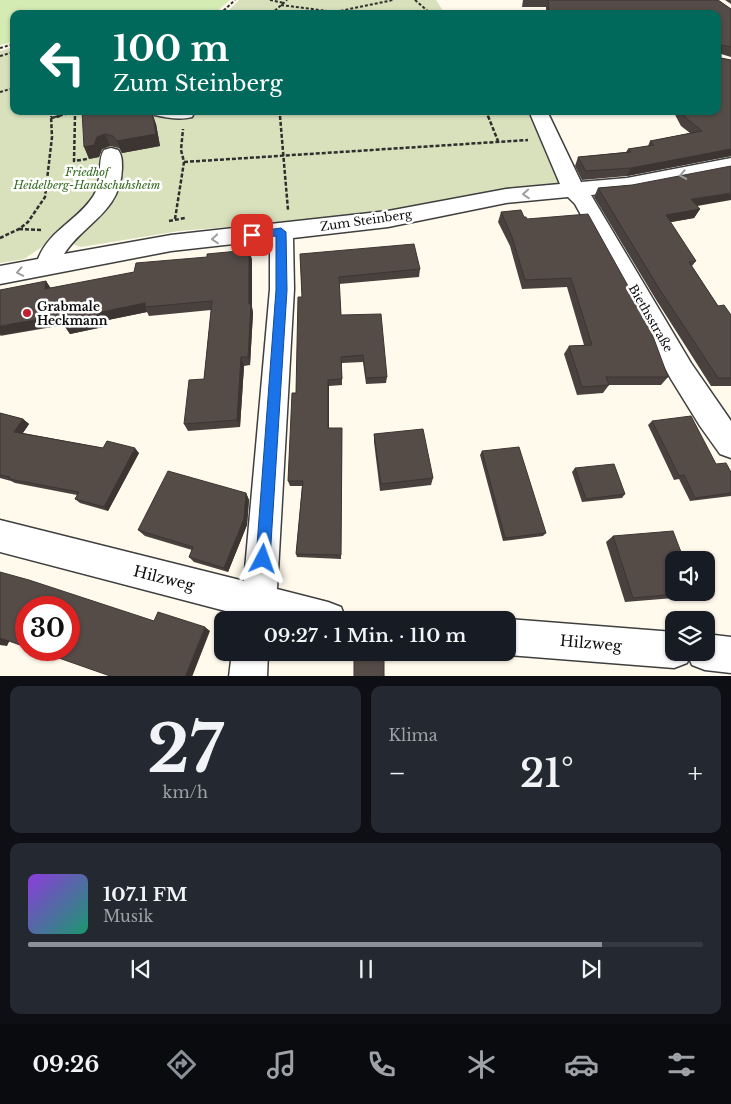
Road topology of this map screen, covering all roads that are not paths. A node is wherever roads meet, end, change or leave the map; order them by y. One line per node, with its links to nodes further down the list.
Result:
1 (540, 115): 4 (street, Biethsstraße)
2 (101, 156): 6 (street)
3 (731, 165): 4 (street, Zum Steinberg, one-way to 4)
4 (574, 191): 5 (street, Zum Steinberg, one-way to 5); 8 (street, Biethsstraße)
5 (289, 221): 6 (street, Zum Steinberg, one-way to 6); 10 (street)
6 (47, 267): 7 (street, Zum Steinberg, one-way to 7)
7 (0, 276)
8 (731, 444)
9 (0, 536): 10 (street, Hilzweg)
10 (256, 611)
11 (516, 638): 12 (street, Hilzweg)
12 (665, 649)
13 (715, 653): 14 (street)
14 (731, 655)
15 (249, 661): 16 (street)
16 (248, 676)

